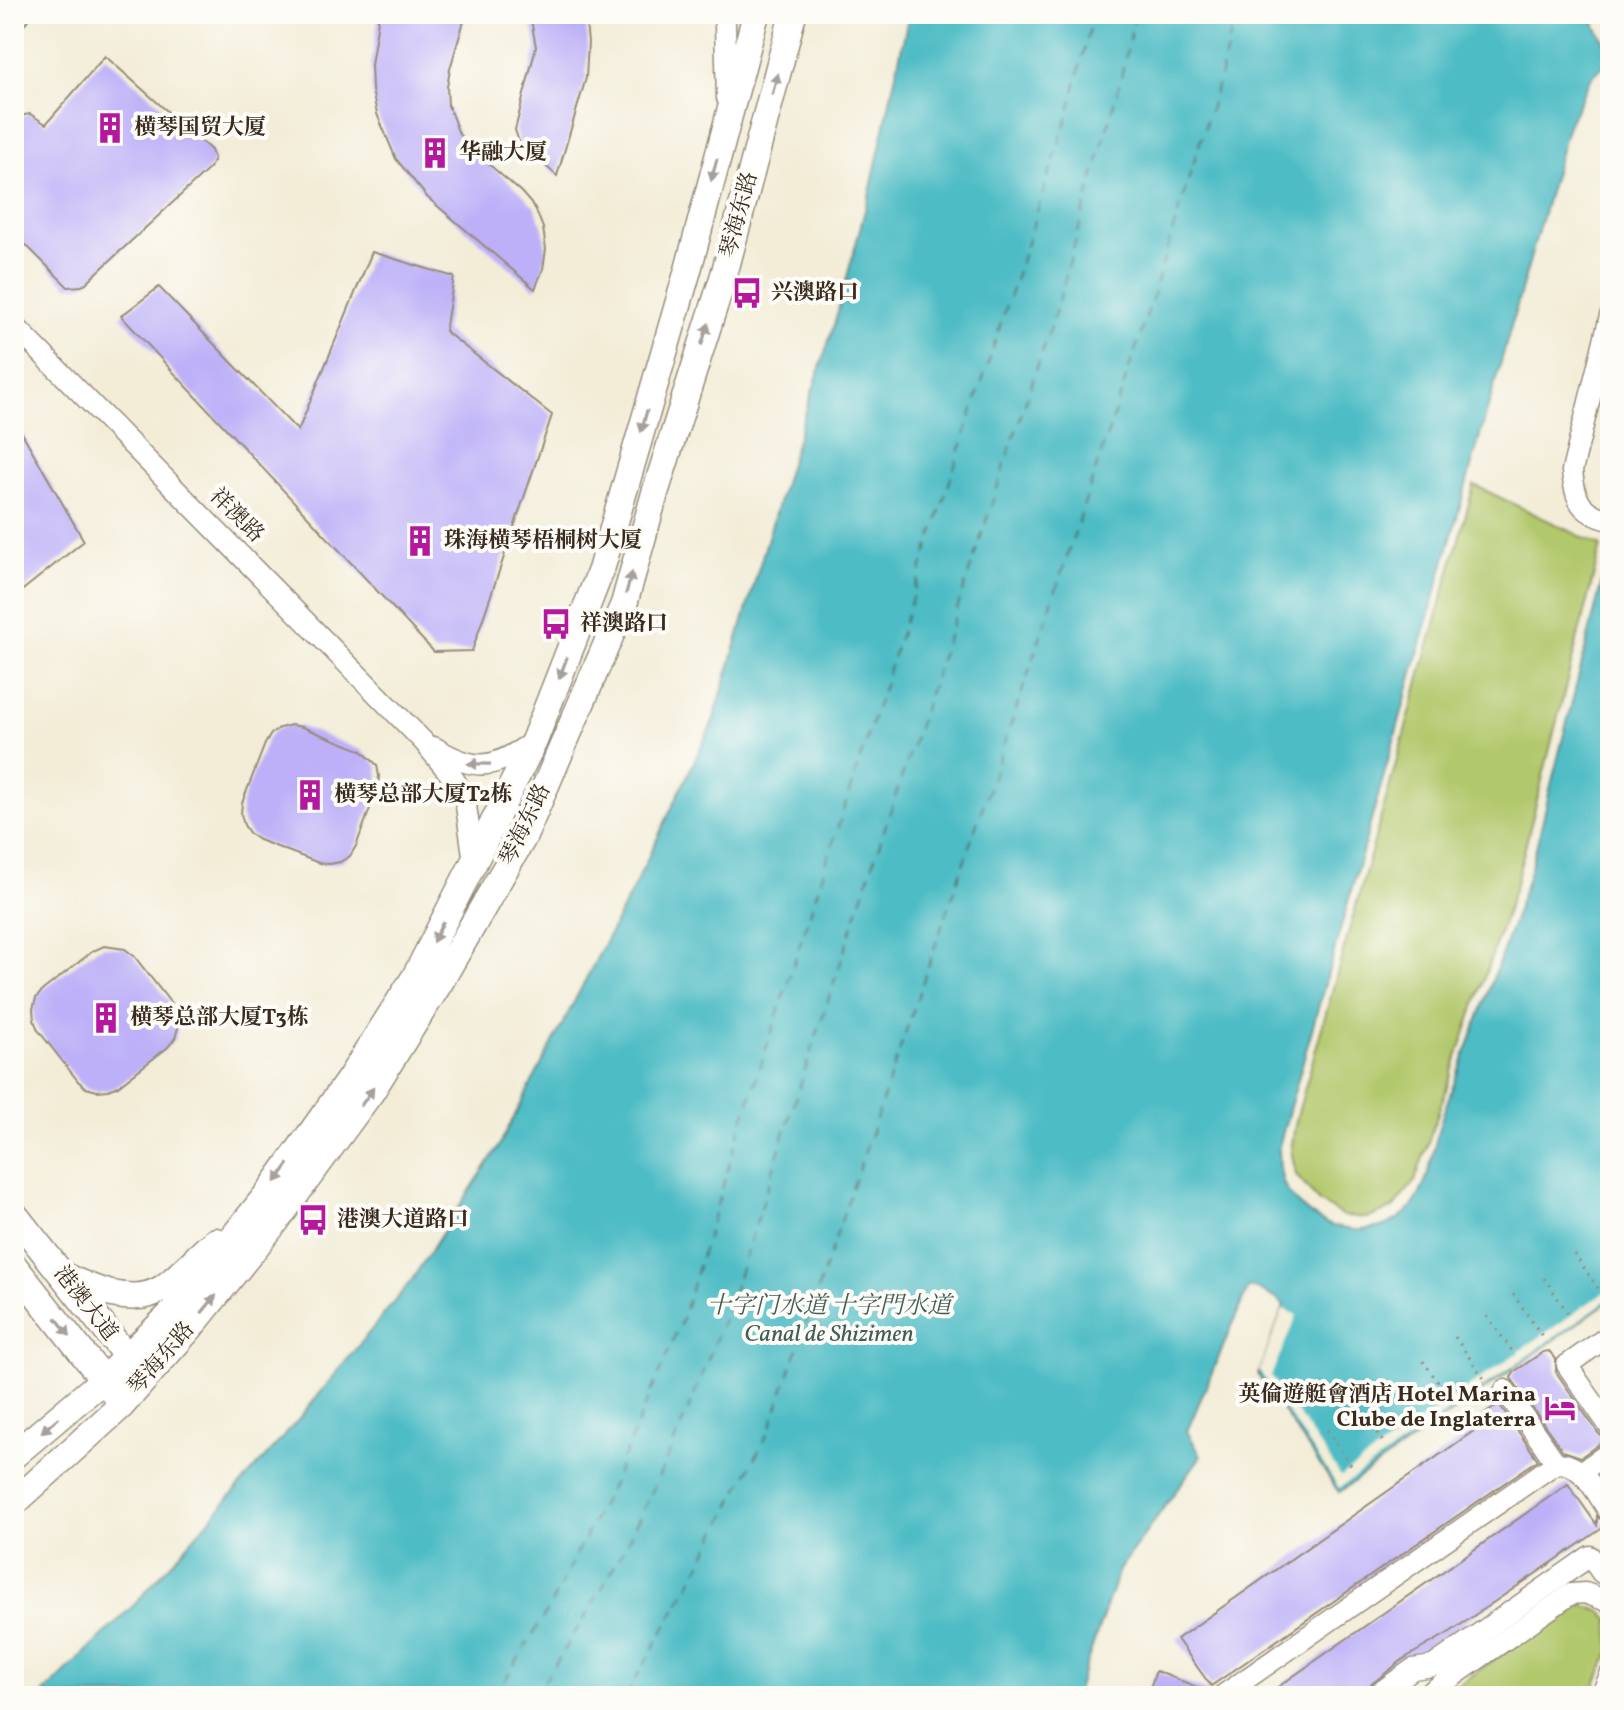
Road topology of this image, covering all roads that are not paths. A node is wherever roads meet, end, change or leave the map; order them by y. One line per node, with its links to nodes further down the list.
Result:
1 (19, 14): 5 (street)
2 (723, 14): 6 (street)
3 (756, 14): 6 (main road, 琴海东路)
4 (793, 14): 19 (main road, 琴海东路, one-way to 4)
5 (14, 21)
6 (727, 120): 11 (main road, 琴海东路, one-way to 11)
7 (1610, 316): 9 (street)
8 (14, 325): 10 (street, 祥澳路)
9 (1610, 520)
10 (423, 741): 11 (street, 祥澳路, one-way to 10); 12 (street, 祥澳路)
11 (534, 741): 12 (main road, 琴海东路)
12 (474, 862): 14 (main road, 琴海东路, one-way to 14)
13 (14, 1214): 16 (main road, 港澳大道)
14 (234, 1235): 16 (main road); 18 (main road, 琴海东路)
15 (14, 1266): 20 (main road, 港澳大道, one-way to 20)
16 (63, 1276): 18 (main road, 港澳大道)
17 (1610, 1335): 23 (street)
18 (126, 1356): 19 (main road, 港澳大道); 20 (main road, 琴海东路)
19 (145, 1378): 22 (main road, 琴海东路)
20 (104, 1379): 22 (main road, 港澳大道); 25 (main road, 琴海东路, one-way to 25)
21 (1505, 1390): 26 (street)
22 (122, 1405): 28 (main road, 琴海东路)
23 (1610, 1427)
24 (1610, 1452): 27 (street)
25 (14, 1455)
26 (1556, 1463): 27 (street); 33 (street)
27 (1581, 1472): 29 (street)
28 (14, 1503)
29 (1610, 1513)
30 (1610, 1579): 34 (street)
31 (1610, 1602): 35 (street)
32 (1610, 1675): 36 (street)
33 (1222, 1696)
34 (1375, 1696)
35 (1432, 1696)
36 (1601, 1696)

